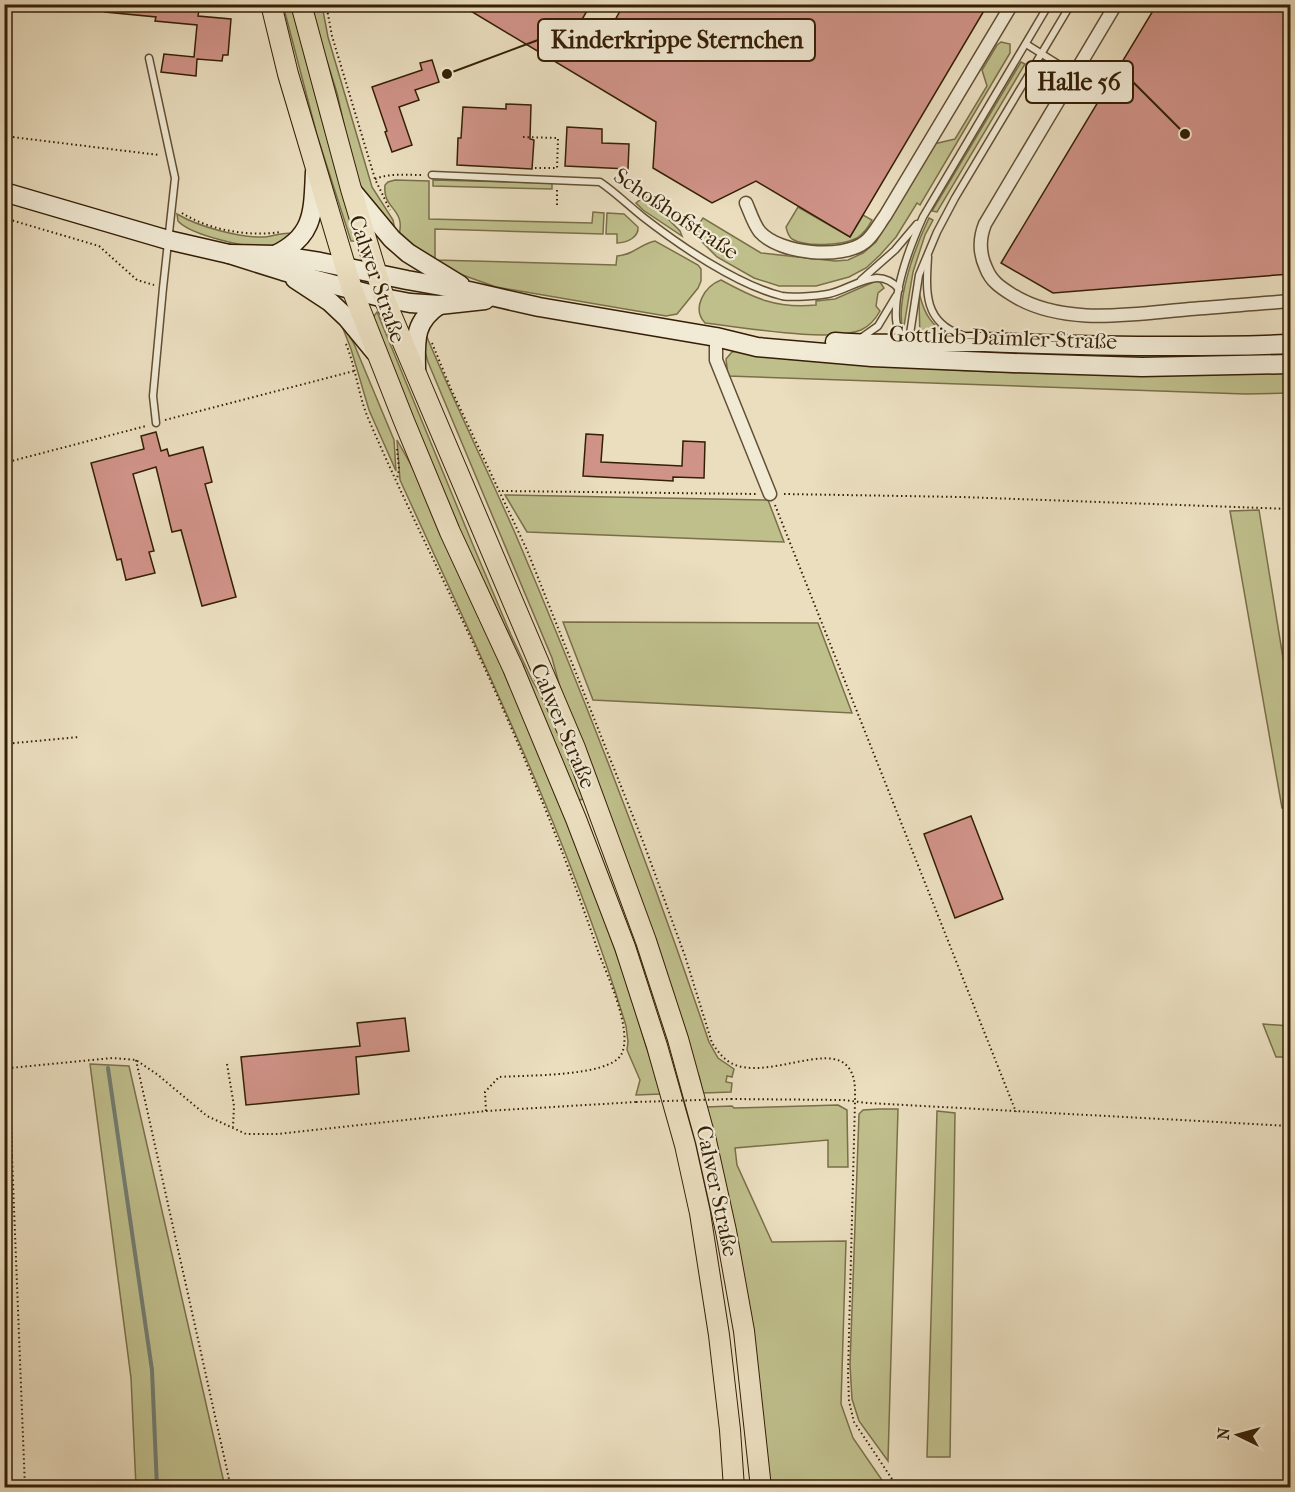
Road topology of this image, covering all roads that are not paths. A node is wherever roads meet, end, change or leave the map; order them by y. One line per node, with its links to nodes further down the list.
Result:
1 (271, 4): 11 (main road, Calwer Straße)
2 (301, 4): 13 (main road, Calwer Straße)
3 (1012, 4): 15 (street)
4 (1049, 4): 7 (lane)
5 (1071, 4): 8 (lane)
6 (1116, 4): 10 (street)
7 (1026, 44): 8 (lane); 16 (lane)
8 (1041, 53): 10 (lane); 18 (lane)
9 (149, 58): 17 (lane)
10 (1074, 74): 28 (street)
11 (315, 164): 19 (main road); 20 (main road, Calwer Straße)
12 (432, 176): 22 (lane, Schoßhofstraße)
13 (351, 189): 21 (main road, Calwer Straße); 24 (main road)
14 (4, 192): 17 (main road, Gottlieb-Daimler-Straße)
15 (746, 203)
16 (923, 217): 22 (lane, Schoßhofstraße); 25 (lane)
17 (168, 240): 19 (main road, Gottlieb-Daimler-Straße); 39 (lane)
18 (929, 251): 31 (lane); 32 (lane)
19 (279, 263): 20 (main road, Gottlieb-Daimler-Straße); 23 (main road, Gottlieb-Daimler-Straße); 35 (main road)
20 (345, 266): 21 (main road, Gottlieb-Daimler-Straße); 23 (main road, Calwer Straße)
21 (377, 274): 24 (main road, Gottlieb-Daimler-Straße); 26 (main road, Calwer Straße)
22 (858, 282): 25 (lane, Schoßhofstraße)
23 (352, 289): 26 (main road, Gottlieb-Daimler-Straße); 35 (main road, Calwer Straße)
24 (469, 291): 27 (main road, Gottlieb-Daimler-Straße)
25 (899, 291): 32 (lane); 34 (lane)
26 (384, 298): 29 (main road, Gottlieb-Daimler-Straße); 38 (main road, Calwer Straße)
27 (502, 300): 29 (main road, Gottlieb-Daimler-Straße); 30 (main road, Gottlieb-Daimler-Straße)
28 (1290, 301)
29 (439, 305): 38 (main road)
30 (716, 337): 34 (main road, Gottlieb-Daimler-Straße); 40 (street)
31 (985, 342): 32 (main road, Gottlieb-Daimler-Straße); 33 (main road, Gottlieb-Daimler-Straße)
32 (900, 344): 34 (main road, Gottlieb-Daimler-Straße); 36 (lane)
33 (1290, 344)
34 (849, 349): 36 (main road, Gottlieb-Daimler-Straße)
35 (377, 354): 41 (main road, Calwer Straße)
36 (916, 360): 37 (main road, Gottlieb-Daimler-Straße)
37 (1290, 364)
38 (416, 374): 42 (main road, Calwer Straße)
39 (156, 423)
40 (771, 494)
41 (734, 1488)
42 (761, 1488)

